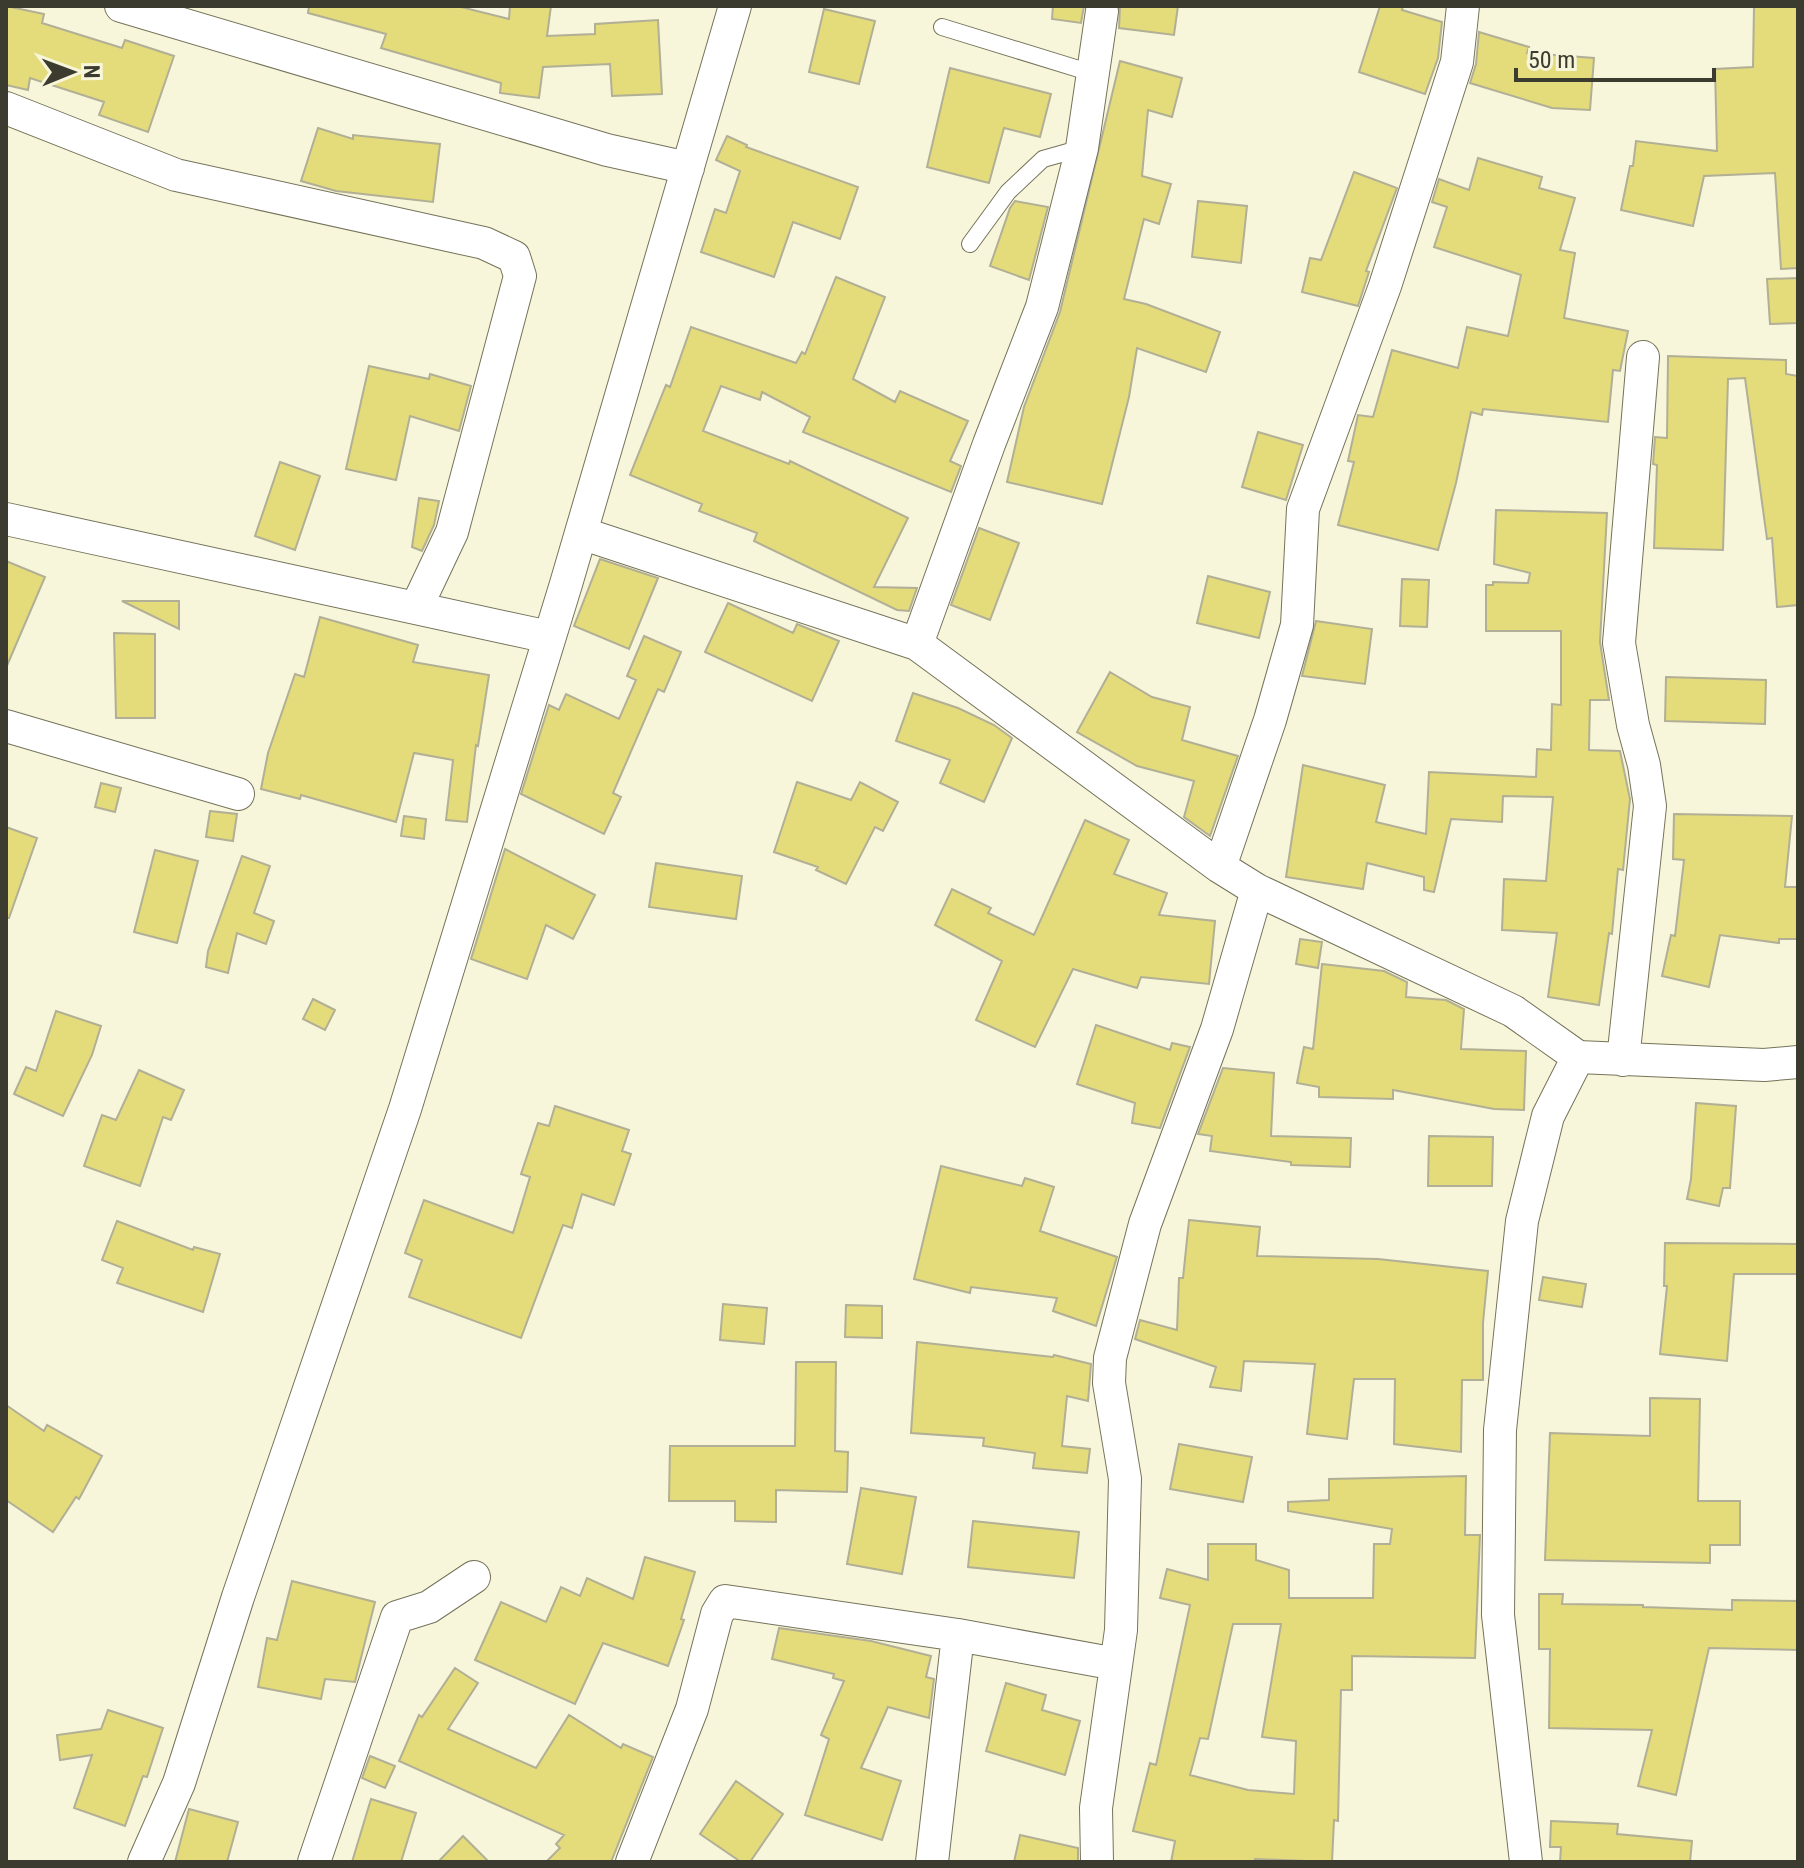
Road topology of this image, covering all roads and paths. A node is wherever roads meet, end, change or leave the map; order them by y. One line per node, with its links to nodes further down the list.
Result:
1 (121, 6): 9 (street)
2 (735, 6): 9 (street)
3 (1463, 6): 19 (street)
4 (1102, 11): 6 (street)
5 (942, 27): 6 (lane)
6 (1095, 74): 8 (street)
7 (6, 108): 14 (street)
8 (1082, 148): 10 (lane); 16 (street)
9 (688, 168): 13 (street)
10 (970, 244)
11 (1643, 357): 22 (street)
12 (6, 519): 14 (street)
13 (581, 533): 15 (street); 16 (street)
14 (416, 608): 15 (street)
15 (549, 637): 27 (street)
16 (917, 644): 19 (street)
17 (6, 726): 18 (street)
18 (238, 794)
19 (1220, 867): 20 (street)
20 (1257, 890): 21 (street); 26 (street)
21 (1578, 1057): 22 (street); 32 (street)
22 (1623, 1060): 23 (street)
23 (1798, 1062)
24 (474, 1577): 28 (street)
25 (958, 1635): 26 (street); 29 (street); 30 (street)
26 (1116, 1664): 31 (street)
27 (144, 1862)
28 (314, 1862)
29 (632, 1862)
30 (932, 1862)
31 (1097, 1862)
32 (1526, 1862)

